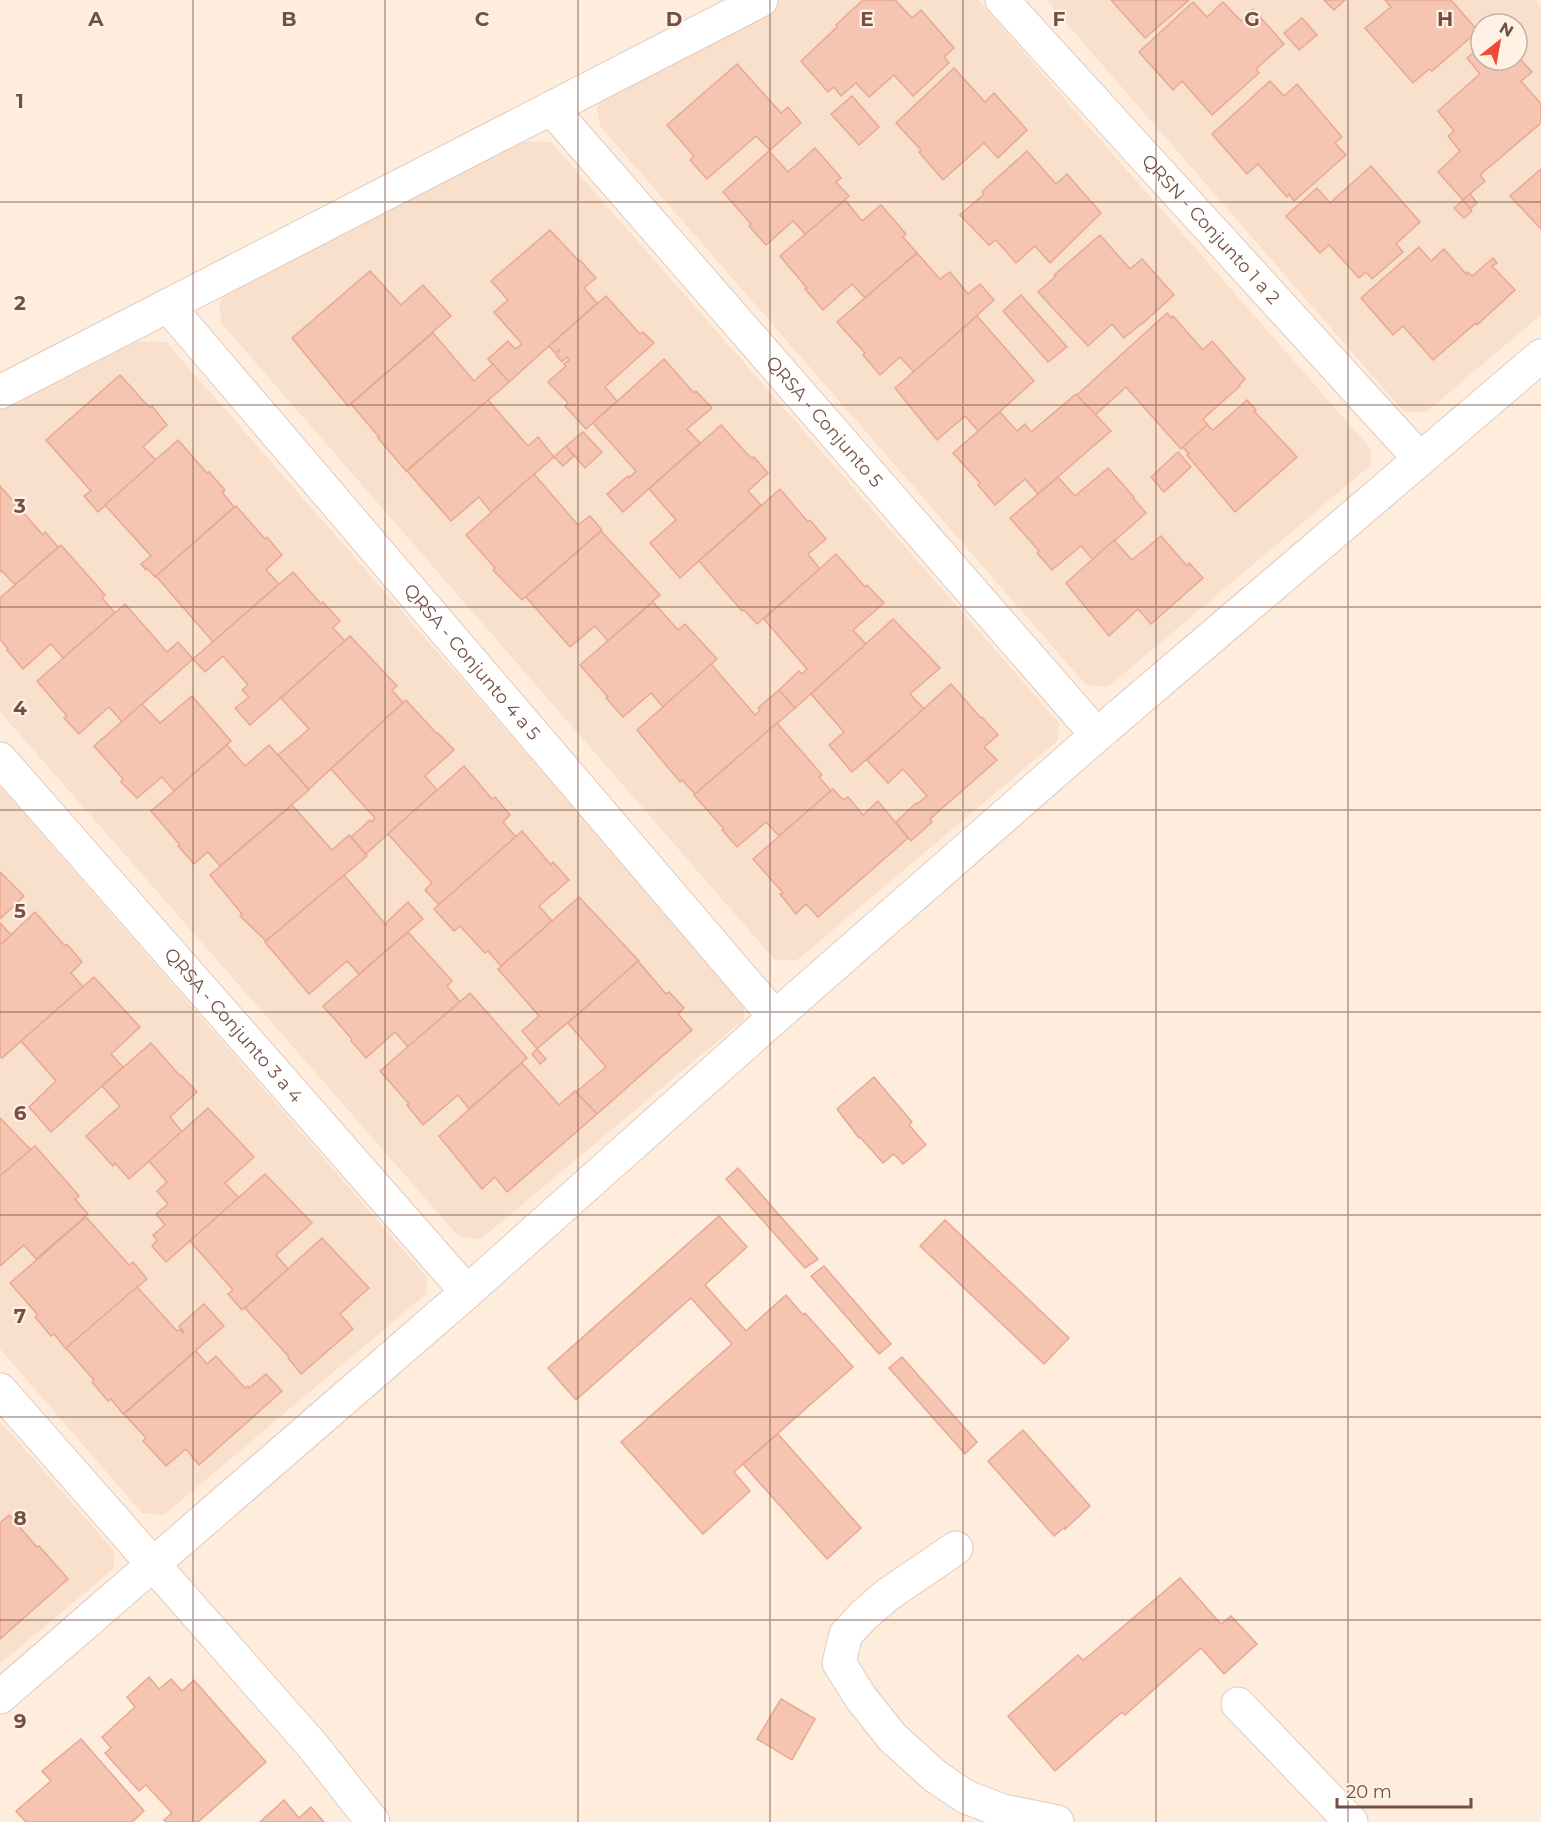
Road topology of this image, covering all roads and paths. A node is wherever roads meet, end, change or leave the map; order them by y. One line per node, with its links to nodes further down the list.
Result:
1 (760, 0): 3 (street)
2 (1002, 0): 7 (street, QRSN - Conjunto 1 a 2)
3 (551, 108): 4 (street); 8 (street, QRSA - Conjunto 5)
4 (168, 306): 6 (street); 10 (street, QRSA - Conjunto 4 a 5)
5 (1541, 356): 7 (street)
6 (0, 392)
7 (1420, 459): 8 (street)
8 (1097, 735): 10 (street)
9 (0, 759): 11 (street, QRSA - Conjunto 3 a 4)
10 (775, 1017): 11 (street)
11 (467, 1292): 14 (street)
12 (0, 1390): 14 (street)
13 (956, 1548): 18 (street)
14 (152, 1564): 15 (street); 17 (street)
15 (0, 1697)
16 (1238, 1704): 19 (street)
17 (373, 1822)
18 (1057, 1822)
19 (1351, 1822)

